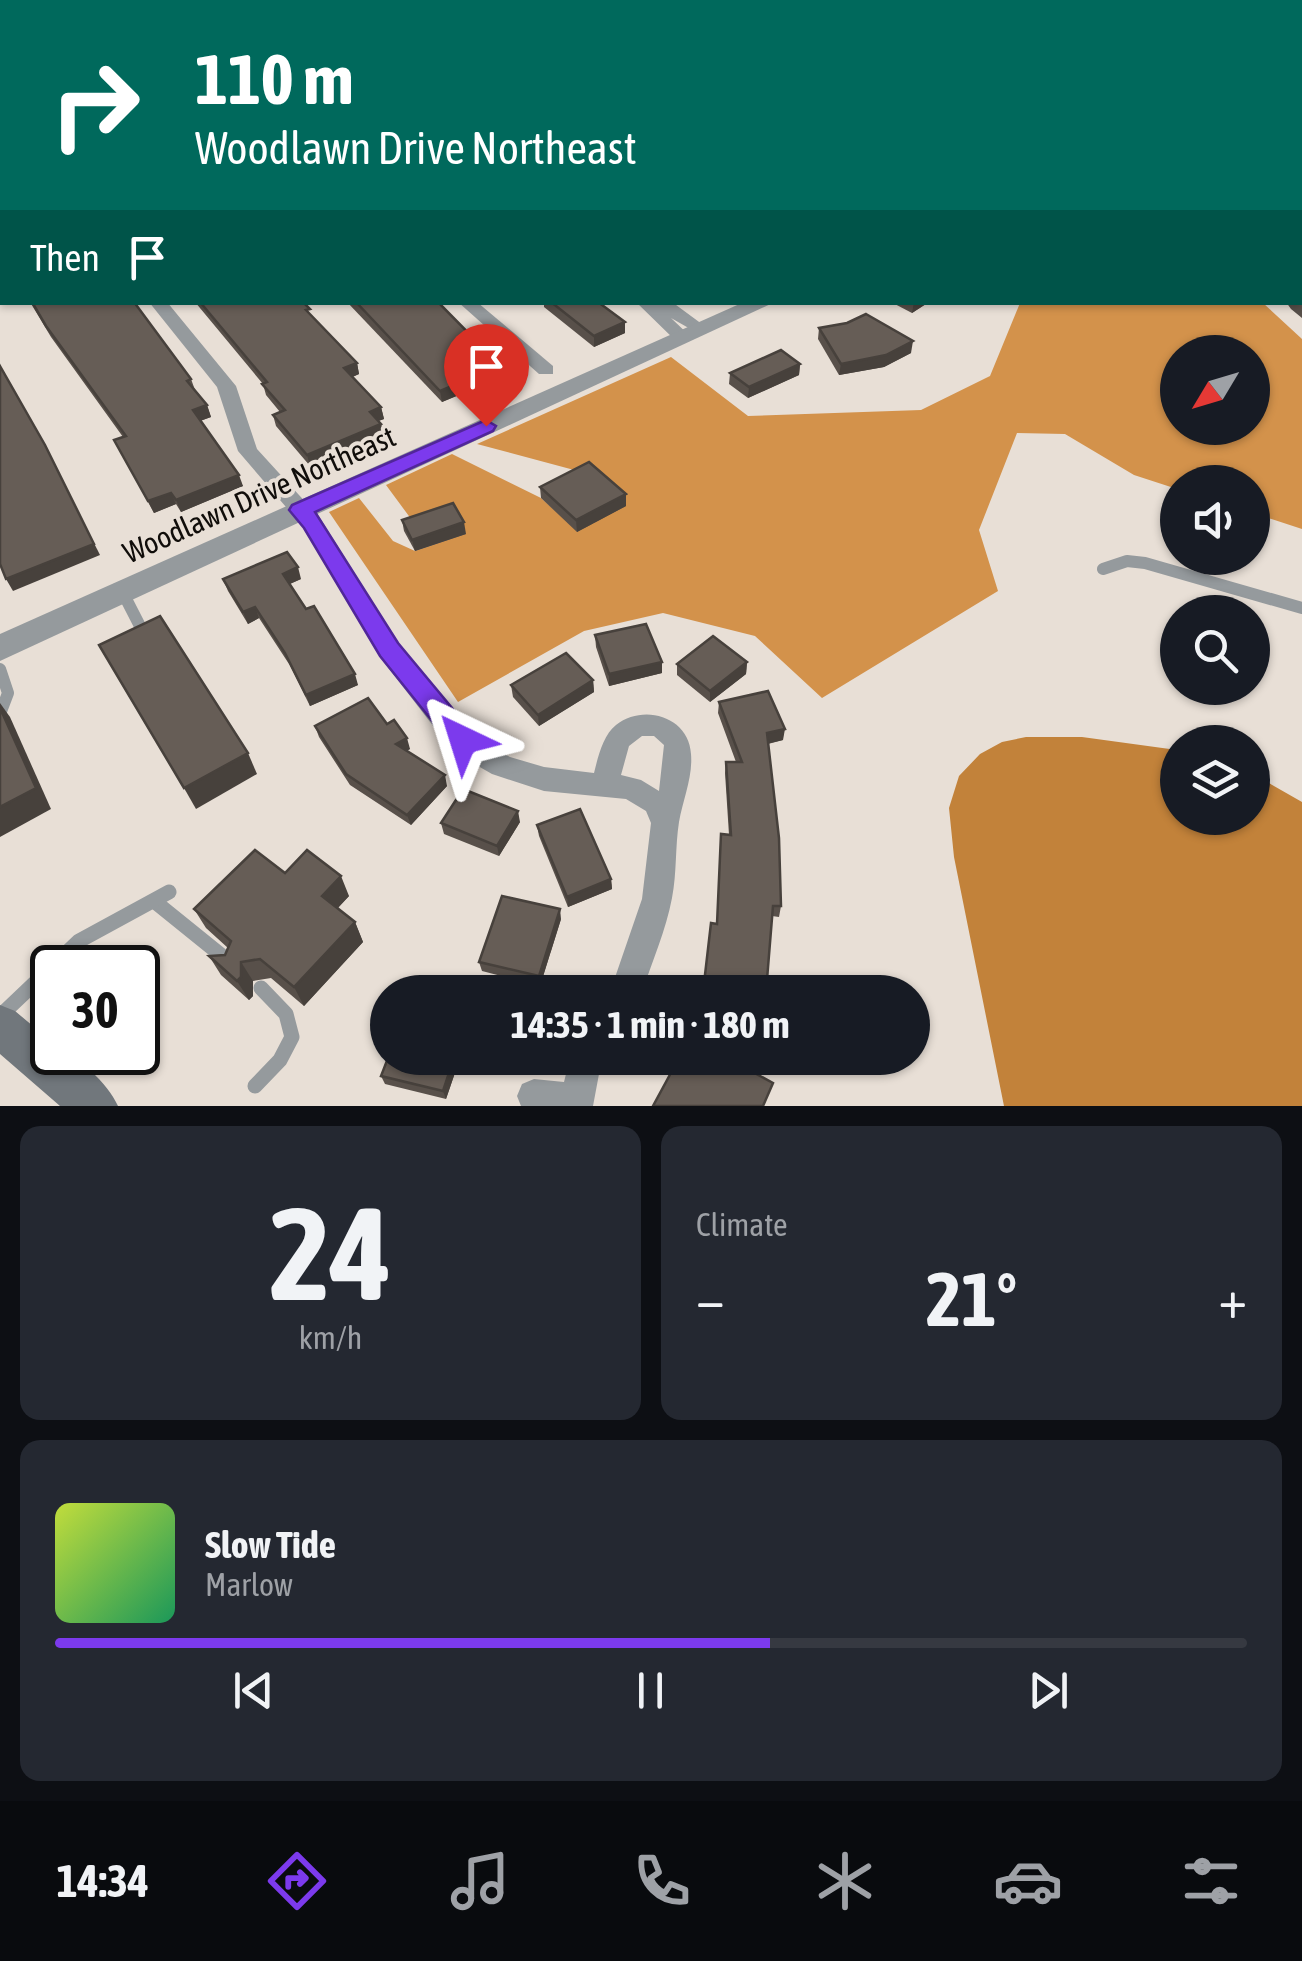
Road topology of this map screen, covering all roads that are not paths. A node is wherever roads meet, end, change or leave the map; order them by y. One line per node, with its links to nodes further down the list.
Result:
1 (159, 305): 8 (street)
2 (470, 305): 7 (street)
3 (648, 305): 6 (street)
4 (663, 305): 6 (street)
5 (757, 305): 6 (street, Woodlawn Drive Northeast)
6 (692, 334): 8 (street, Woodlawn Drive Northeast)
7 (546, 370)
8 (300, 510): 10 (street, Woodlawn Drive Northeast); 16 (street)
9 (1102, 569): 11 (lane)
10 (122, 591): 12 (lane); 13 (street, Woodlawn Drive Northeast)
11 (1302, 608)
12 (143, 632)
13 (0, 648)
14 (0, 669): 15 (lane)
15 (0, 714)
16 (604, 783): 17 (street); 17 (street)
17 (665, 823): 19 (street)
18 (232, 964): 21 (lane)
19 (631, 975)
20 (261, 988): 24 (lane)
21 (0, 1016)
22 (0, 1026): 27 (main road)
23 (582, 1075): 26 (street)
24 (254, 1086)
25 (534, 1096): 26 (street)
26 (576, 1103)
27 (95, 1106)

